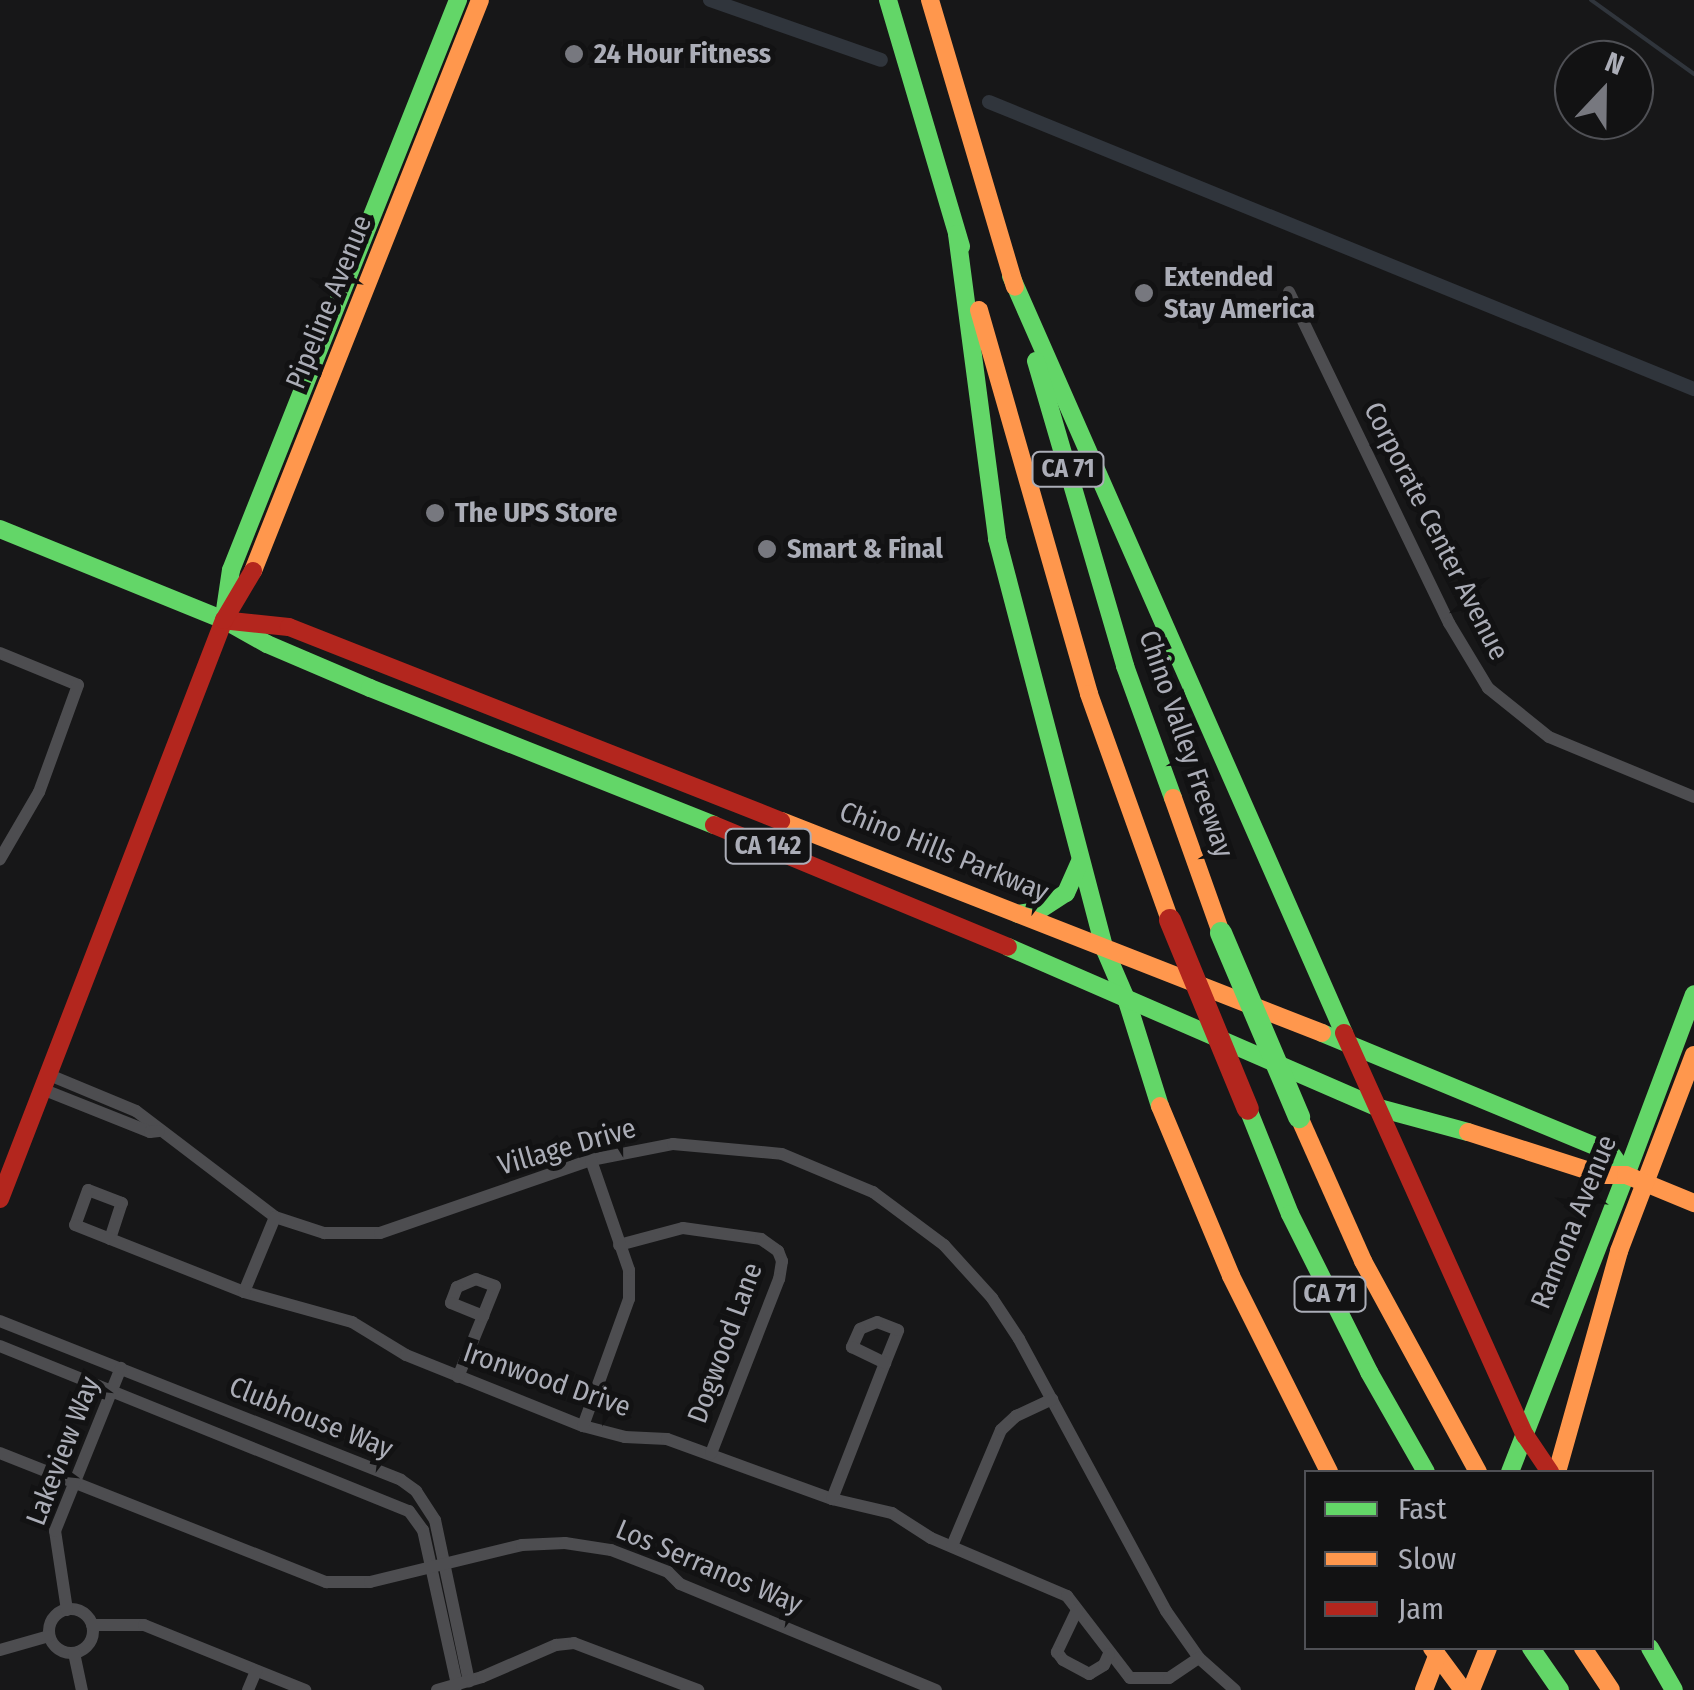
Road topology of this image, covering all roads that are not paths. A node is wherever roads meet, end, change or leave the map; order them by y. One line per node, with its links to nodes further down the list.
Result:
1 (458, 0): 9 (main road, Pipeline Avenue)
2 (480, 0): 9 (main road, Pipeline Avenue)
3 (888, 0): 5 (main road, CA 71)
4 (930, 0): 6 (main road, Chino Valley Freeway / CA 71)
5 (957, 234): 13 (main road); 47 (main road, CA 71, bridge)
6 (1012, 276): 18 (main road); 45 (main road, Chino Valley Freeway / CA 71, bridge)
7 (1290, 292): 11 (street, Corporate Center Avenue)
8 (0, 529): 9 (main road, Chino Hills Parkway / CA 142)
9 (224, 620): 14 (main road, Chino Hills Parkway / CA 142); 17 (main road, Chino Hills Parkway / CA 142); 20 (main road, Pipeline Avenue)
10 (0, 652): 12 (street)
11 (1694, 797)
12 (0, 859)
13 (1080, 861): 14 (main road); 15 (main road)
14 (1018, 914): 15 (main road, Chino Hills Parkway / CA 142)
15 (1105, 950): 17 (main road); 18 (main road, Chino Hills Parkway / CA 142)
16 (1694, 994): 26 (main road, Ramona Avenue)
17 (1128, 1001): 23 (main road, Chino Hills Parkway / CA 142); 46 (main road)
18 (1349, 1044): 23 (main road); 26 (main road, Chino Hills Parkway)
19 (1694, 1054): 26 (main road, Ramona Avenue)
20 (45, 1082): 21 (street, Village Drive); 22 (street, Village Drive); 27 (main road, Pipeline Avenue)
21 (95, 1094): 22 (street); 24 (street, Village Drive)
22 (90, 1108): 24 (street, Village Drive)
23 (1380, 1108): 26 (main road, Chino Hills Parkway); 42 (main road)
24 (159, 1131): 29 (street, Village Drive)
25 (591, 1160): 29 (street, Village Drive); 31 (street); 40 (street, Village Drive)
26 (1636, 1179): 28 (main road, Chino Hills Parkway); 42 (main road, Ramona Avenue); 50 (main road, Ramona Avenue)
27 (0, 1200)
28 (1694, 1203)
29 (274, 1217): 32 (street)
30 (110, 1238): 32 (street, Ironwood Drive)
31 (620, 1244): 41 (street); 44 (street, Dogwood Lane)
32 (244, 1292): 38 (street, Ironwood Drive)
33 (483, 1316): 38 (street)
34 (0, 1321): 37 (street, Clubhouse Way)
35 (0, 1346): 39 (street, Clubhouse Way)
36 (886, 1363): 52 (street)
37 (121, 1368): 39 (street, Lakeview Way); 54 (street, Clubhouse Way)
38 (458, 1377): 41 (street, Ironwood Drive)
39 (112, 1390): 51 (street, Lakeview Way); 54 (street, Clubhouse Way)
40 (1052, 1399): 53 (street); 67 (street, Village Drive)
41 (583, 1426): 44 (street, Ironwood Drive)
42 (1525, 1435): 48 (main road, Ramona Avenue); 49 (main road)
43 (0, 1453): 51 (street, Los Serranos Way)
44 (711, 1453): 52 (street, Ironwood Drive)
45 (1475, 1468)
46 (1327, 1470)
47 (1425, 1470)
48 (1511, 1470)
49 (1552, 1470)
50 (1555, 1470)
51 (72, 1483): 54 (street, Los Serranos Way); 55 (street, Lakeview Way)
52 (832, 1499): 53 (street, Ironwood Drive)
53 (952, 1546): 56 (street, Ironwood Drive)
54 (439, 1567): 69 (street, Clubhouse Way); 75 (street, Los Serranos Way)
55 (67, 1610): 57 (street); 58 (street)
56 (1076, 1610): 66 (street, Ironwood Drive); 66 (street)
57 (92, 1625): 65 (street); 68 (street)
58 (50, 1636): 59 (street); 65 (street)
59 (0, 1650)
60 (1436, 1650): 77 (main road); 78 (main road)
61 (1487, 1650): 78 (main road)
62 (1584, 1650): 80 (main road)
63 (1651, 1650): 81 (main road)
64 (1534, 1652): 79 (main road)
65 (74, 1653): 70 (street)
66 (1109, 1654): 67 (street, Ironwood Drive)
67 (1199, 1658): 76 (street, Village Drive)
68 (256, 1671): 71 (street); 72 (street)
69 (463, 1683): 73 (street); 74 (street)
70 (82, 1690)
71 (248, 1690)
72 (306, 1690)
73 (437, 1690)
74 (698, 1690)
75 (936, 1690)
76 (1235, 1690)
77 (1424, 1690)
78 (1467, 1690)
79 (1560, 1690)
80 (1610, 1690)
81 (1674, 1690)

